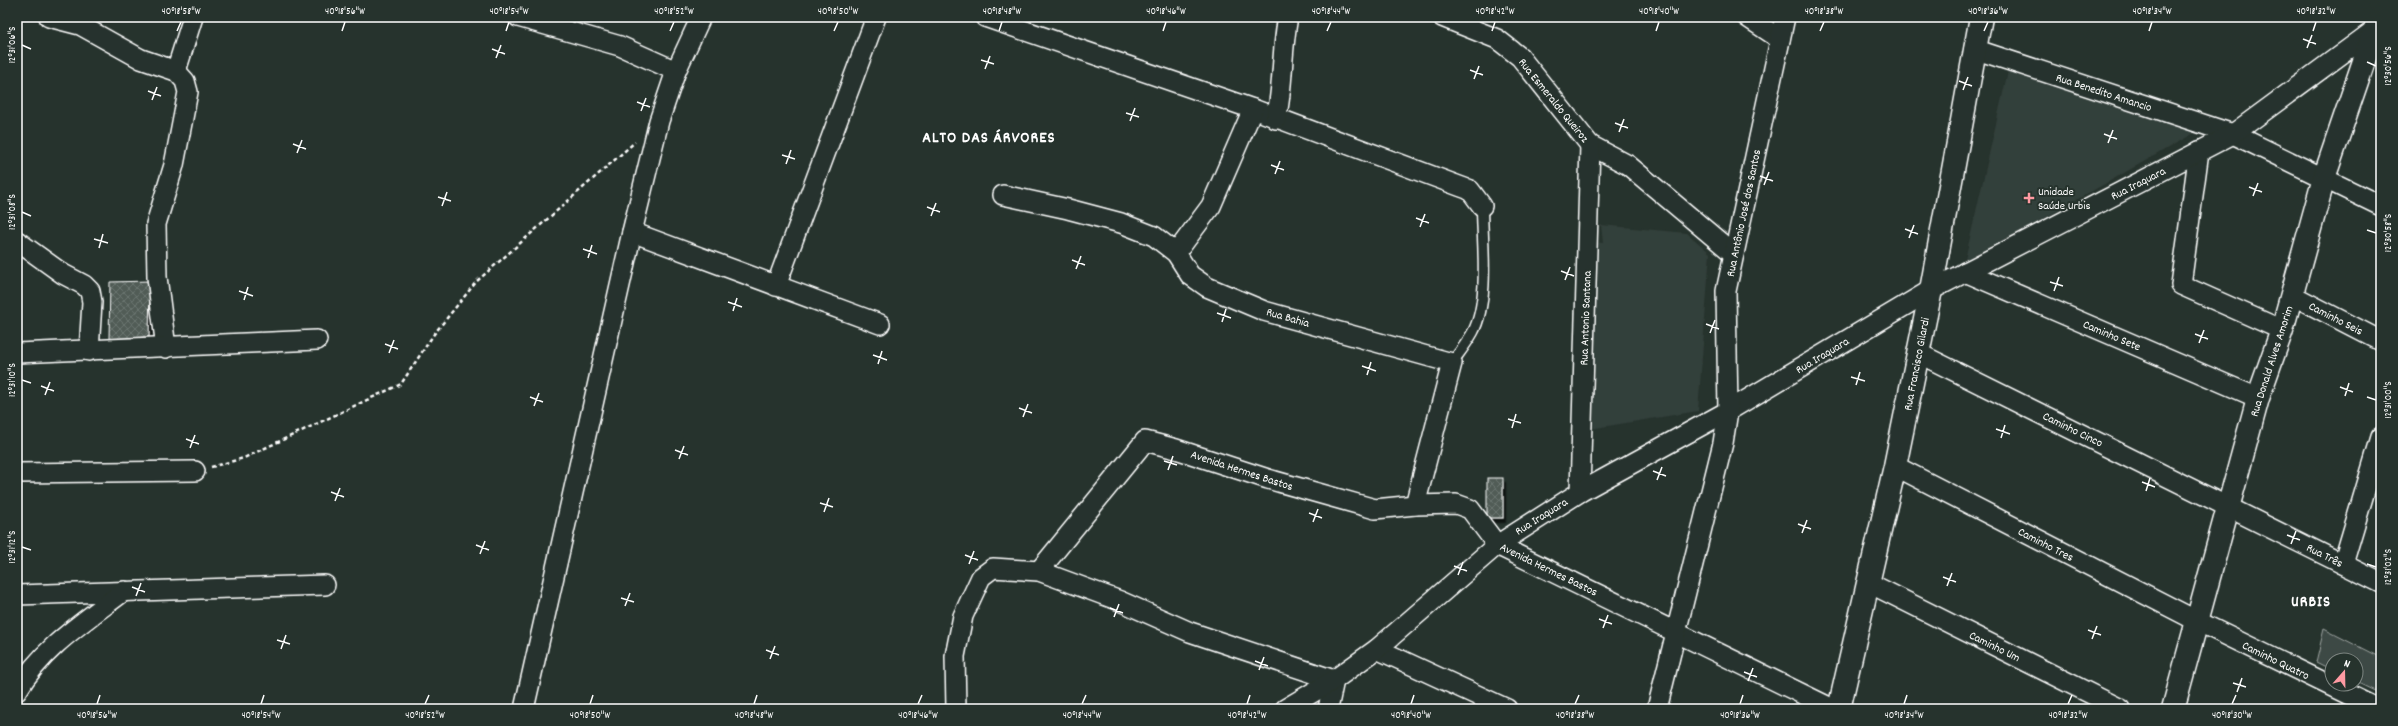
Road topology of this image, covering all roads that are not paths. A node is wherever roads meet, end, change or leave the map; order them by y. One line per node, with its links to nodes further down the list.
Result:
1 (49, 17): 15 (street)
2 (193, 17): 15 (street)
3 (518, 17): 16 (street)
4 (701, 17): 16 (street)
5 (876, 17): 31 (street)
6 (1288, 17): 18 (street)
7 (1442, 17): 20 (street, Rua Esmeraldo Queiroz)
8 (1747, 17): 13 (street)
9 (1785, 17): 13 (street, Rua Antônio José dos Santos)
10 (1981, 17): 14 (street, Rua Francisco Gilardi)
11 (988, 18): 17 (street)
12 (2378, 22): 19 (street, Rua Iraquara); 22 (street, Rua Donald Alves Amorim)
13 (1780, 39): 29 (street, Rua Antônio José dos Santos)
14 (1974, 49): 19 (street, Rua Benedito Amancio); 32 (street, Rua Francisco Gilardi)
15 (176, 71): 38 (street)
16 (676, 71): 26 (street)
17 (1253, 109): 18 (street); 28 (street)
18 (1276, 119): 24 (street)
19 (2233, 134): 21 (street, Rua Iraquara); 22 (street, Rua Benedito Amancio)
20 (1590, 144): 29 (street, Rua Esmeraldo Queiroz); 49 (street, Rua Antonio Santana)
21 (2199, 151): 30 (street, Rua Iraquara); 35 (street)
22 (2324, 178): 25 (street, Rua Benedito Amancio); 33 (street, Rua Donald Alves Amorim)
23 (1003, 195): 28 (street, Rua Bahia)
24 (1482, 206): 42 (lane)
25 (2381, 206)
26 (632, 232): 31 (street); 65 (street)
27 (17, 241): 39 (street)
28 (1176, 253): 42 (street, Rua Bahia)
29 (1734, 254): 44 (street, Rua Antônio José dos Santos)
30 (1965, 272): 32 (street, Rua Iraquara); 43 (street, Caminho Sete)
31 (776, 286): 34 (street)
32 (1931, 290): 41 (street, Rua Francisco Gilardi); 44 (street, Rua Iraquara)
33 (2292, 295): 35 (street, Rua Donald Alves Amorim); 37 (street, Caminho Seis)
34 (880, 324)
35 (2282, 330): 43 (street, Rua Donald Alves Amorim)
36 (317, 340): 38 (street)
37 (2381, 341)
38 (166, 348): 39 (street)
39 (89, 351): 40 (street)
40 (17, 353)
41 (1918, 353): 46 (street, Rua Francisco Gilardi); 51 (street, Caminho Cinco)
42 (1452, 363): 50 (street)
43 (2258, 398): 51 (street, Rua Donald Alves Amorim)
44 (1728, 411): 49 (street, Rua Iraquara); 61 (street, Rua Antônio José dos Santos)
45 (2381, 437): 53 (street)
46 (1895, 466): 56 (street, Rua Francisco Gilardi); 60 (street, Caminho Tres)
47 (195, 471): 48 (street)
48 (17, 473)
49 (1580, 492): 52 (street, Rua Iraquara)
50 (1415, 505): 52 (street, Avenida Hermes Bastos); 54 (street, Avenida Hermes Bastos)
51 (2227, 505): 53 (street, Rua Três); 60 (street, Rua Donald Alves Amorim)
52 (1497, 545): 61 (street, Avenida Hermes Bastos); 62 (street, Rua Iraquara)
53 (2343, 564): 55 (street, Rua Três)
54 (1040, 571): 63 (street); 66 (street)
55 (2381, 582)
56 (1869, 583): 72 (street, Rua Francisco Gilardi); 73 (street, Caminho Um)
57 (325, 585): 58 (street)
58 (124, 591): 59 (street); 64 (street)
59 (17, 595)
60 (2197, 621): 74 (street, Rua Donald Alves Amorim); 75 (street, Caminho Quatro)
61 (1678, 632): 70 (street, Rua Antônio José dos Santos); 71 (street, Avenida Hermes Bastos)
62 (1377, 649): 63 (street, Rua Iraquara); 69 (street)
63 (1334, 680): 67 (street, Rua Iraquara); 68 (street)
64 (17, 691)
65 (524, 709)
66 (956, 709)
67 (1285, 709)
68 (1328, 709)
69 (1506, 709)
70 (1657, 709)
71 (1833, 709)
72 (1839, 709)
73 (2121, 709)
74 (2173, 709)
75 (2378, 709)

